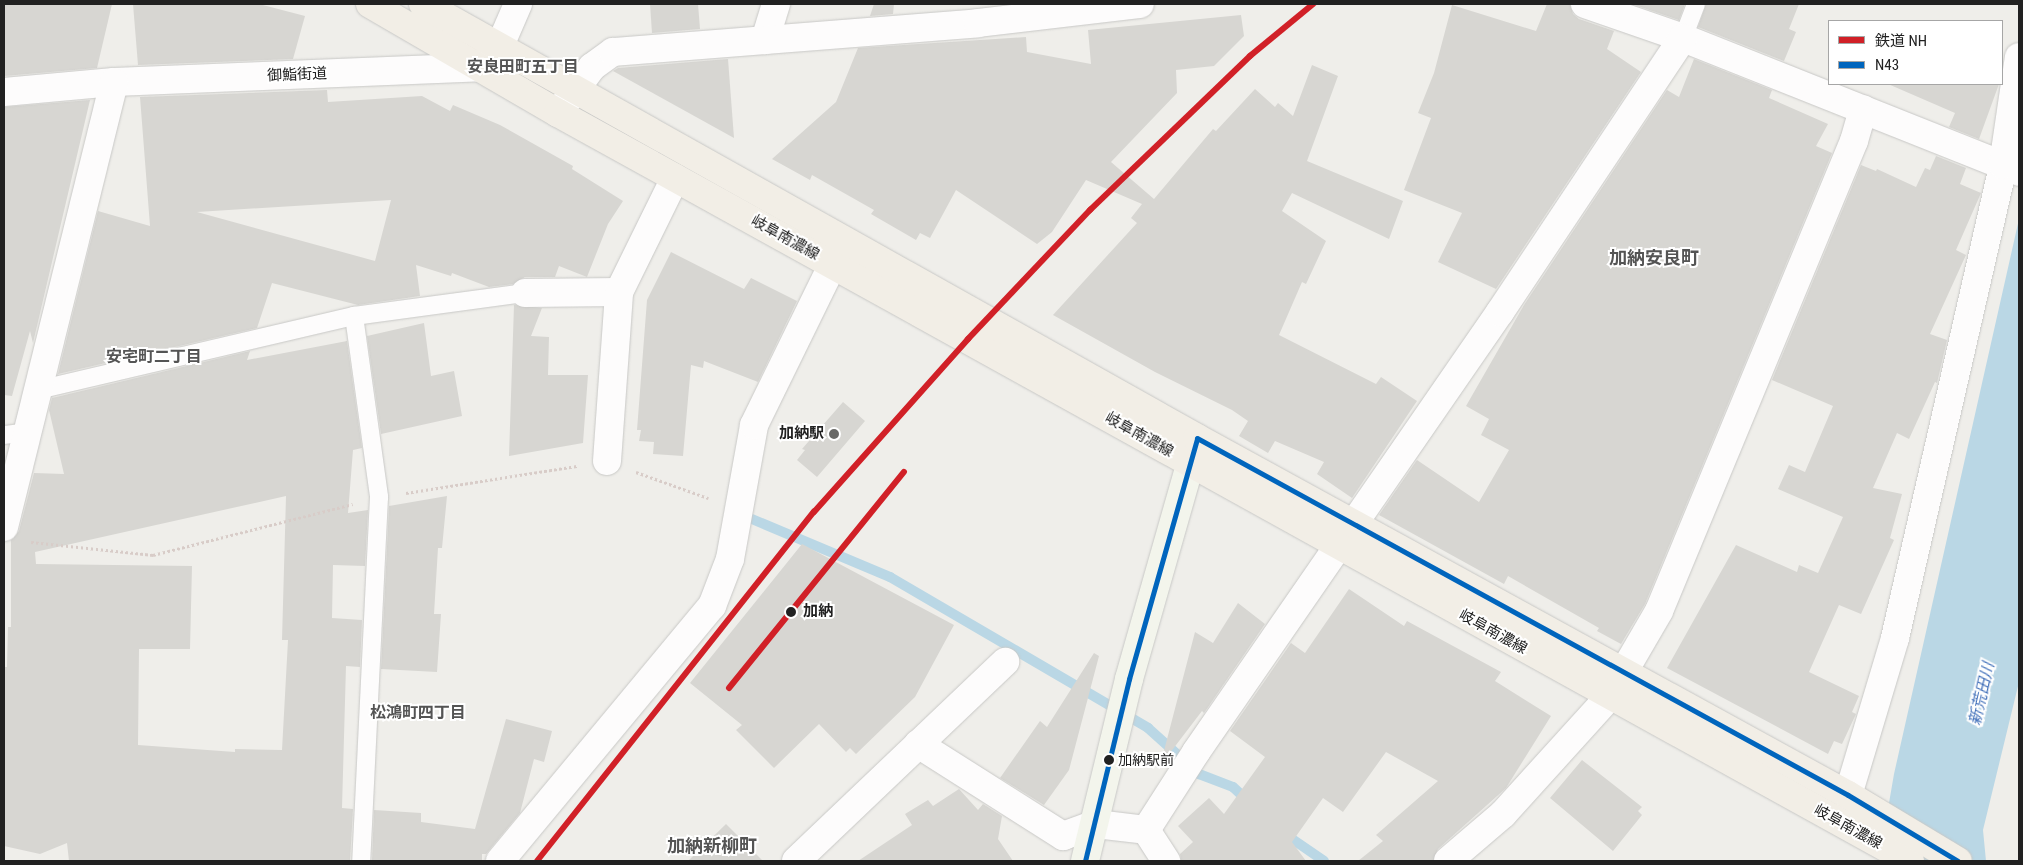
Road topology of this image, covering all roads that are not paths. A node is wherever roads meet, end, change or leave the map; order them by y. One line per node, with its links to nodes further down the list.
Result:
1 (370, 4): 11 (main road, 岐阜南濃線)
2 (423, 4): 11 (main road, 岐阜南濃線)
3 (518, 4): 11 (street)
4 (776, 4): 10 (street)
5 (1140, 4): 8 (street)
6 (1585, 4): 9 (street)
7 (1696, 4): 9 (lane)
8 (982, 13): 10 (street)
9 (1683, 38): 16 (street); 31 (street)
10 (765, 40): 14 (street)
11 (490, 57): 13 (street, 御鮨街道); 14 (main road, 岐阜南濃線); 17 (main road, 岐阜南濃線)
12 (2019, 57): 18 (street)
13 (114, 82): 15 (street, 御鮨街道); 25 (street)
14 (574, 89): 17 (street); 20 (main road, 岐阜南濃線)
15 (4, 92)
16 (1863, 110): 18 (street); 33 (street)
17 (558, 113): 19 (main road, 岐阜南濃線)
18 (2013, 169): 36 (street)
19 (675, 178): 21 (main road, 岐阜南濃線); 22 (street)
20 (844, 239): 21 (street); 27 (main road, 岐阜南濃線)
21 (832, 264): 29 (main road, 岐阜南濃線); 40 (street)
22 (619, 292): 23 (street); 28 (street)
23 (525, 294): 24 (lane)
24 (354, 316): 25 (lane); 39 (lane)
25 (38, 390): 26 (street)
26 (15, 434): 30 (street)
27 (1197, 438): 29 (street); 31 (main road, 岐阜南濃線)
28 (607, 462)
29 (1190, 464): 31 (main road, 岐阜南濃線); 37 (street)
30 (4, 527)
31 (1344, 534): 33 (main road, 岐阜南濃線); 34 (main road, 岐阜南濃線); 38 (street)
32 (1005, 662): 35 (street)
33 (1624, 672): 34 (street); 36 (main road, 岐阜南濃線)
34 (1609, 697): 44 (street); 45 (main road, 岐阜南濃線)
35 (918, 744): 37 (street); 41 (street)
36 (1859, 802): 46 (main road, 岐阜南濃線)
37 (1096, 824): 38 (street); 42 (street)
38 (1146, 830): 43 (street)
39 (361, 861)
40 (500, 861)
41 (796, 861)
42 (1085, 861)
43 (1166, 861)
44 (1448, 861)
45 (1910, 861)
46 (1958, 861)

